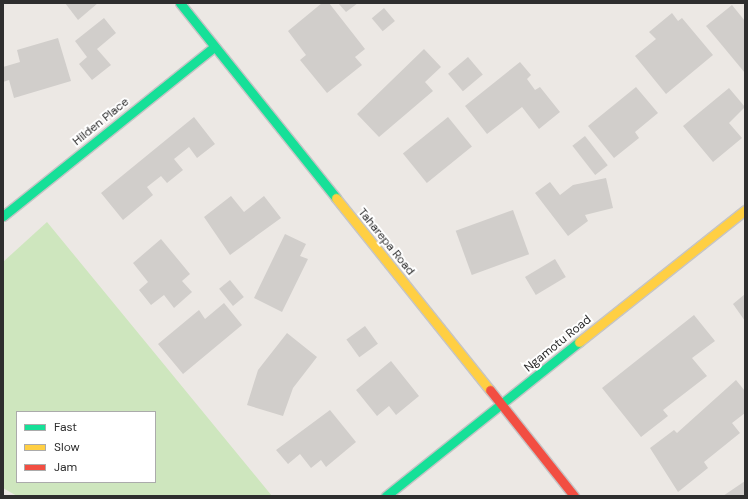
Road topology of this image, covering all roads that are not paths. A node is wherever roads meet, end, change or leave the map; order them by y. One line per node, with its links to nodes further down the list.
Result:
1 (180, 3): 2 (street, Taharepa Road)
2 (214, 47): 4 (street, Hilden Place); 5 (street, Taharepa Road)
3 (745, 210): 5 (street, Ngamotu Road)
4 (3, 216)
5 (501, 405): 6 (street, Ngamotu Road); 7 (street, Taharepa Road)
6 (386, 496)
7 (574, 496)

